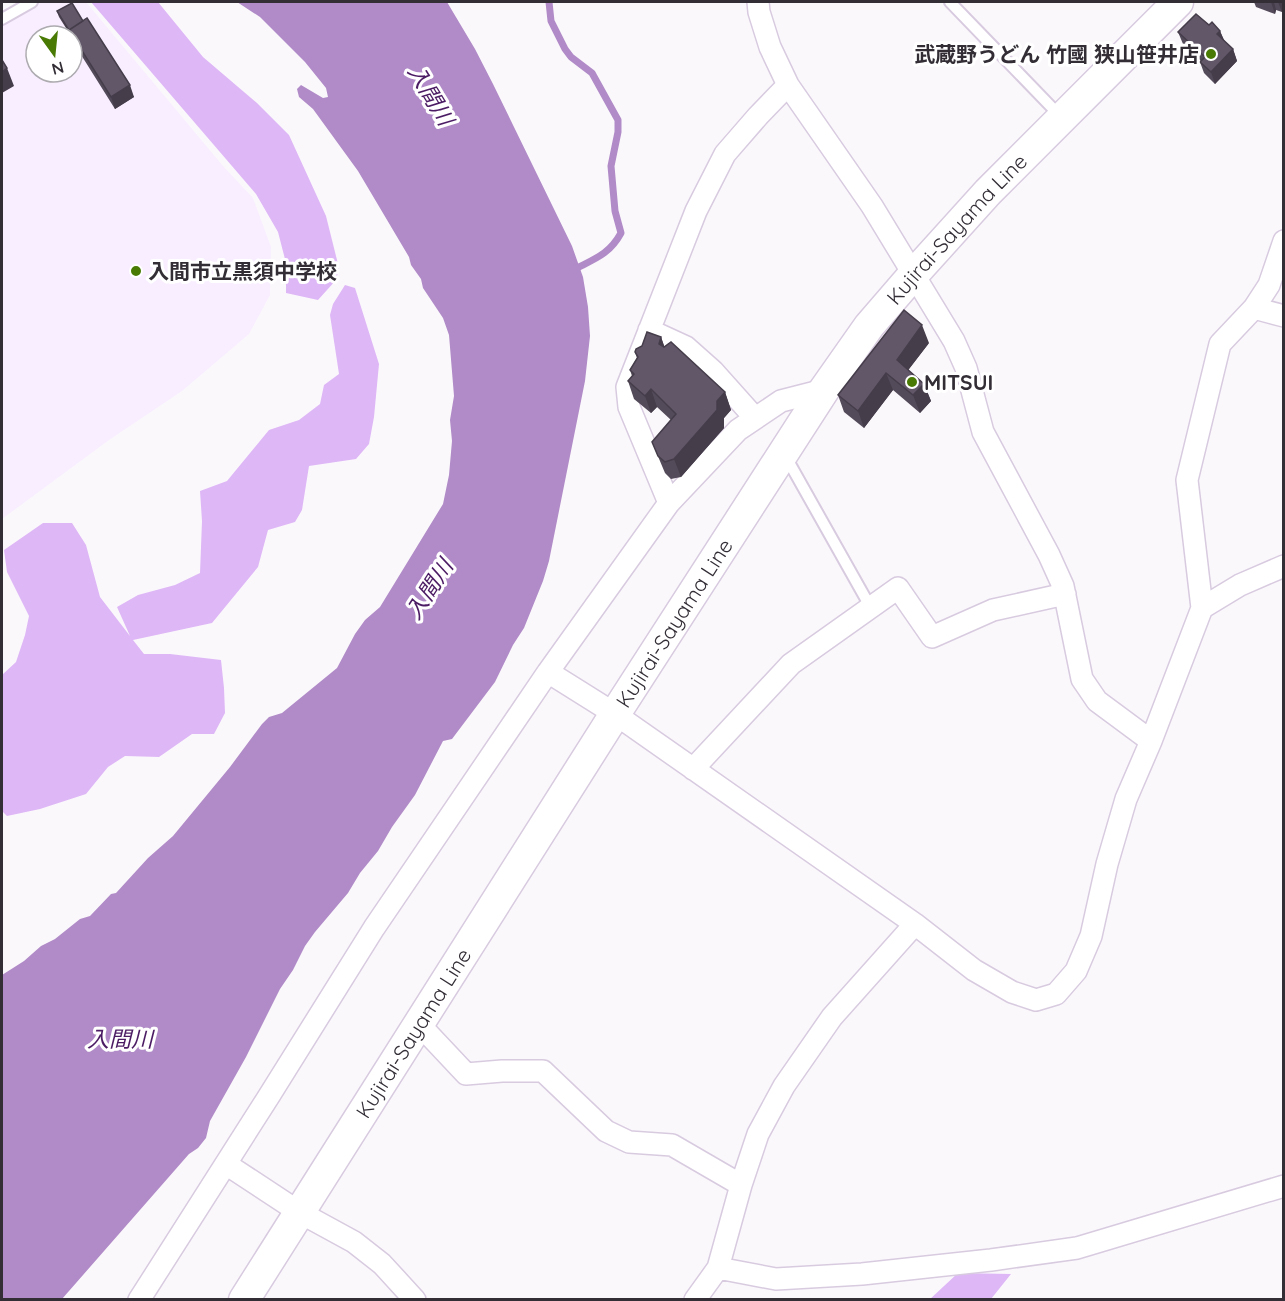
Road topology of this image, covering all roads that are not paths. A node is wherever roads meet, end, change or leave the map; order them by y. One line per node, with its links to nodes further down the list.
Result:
1 (32, 2): 5 (lane)
2 (758, 2): 6 (street)
3 (950, 2): 7 (lane)
4 (1178, 2): 7 (main road, Kujirai-Sayama Line)
5 (2, 19)
6 (788, 85): 9 (street); 12 (street)
7 (1062, 118): 9 (main road, Kujirai-Sayama Line)
8 (1284, 242): 10 (street)
9 (913, 275): 13 (main road, Kujirai-Sayama Line); 18 (street)
10 (1254, 308): 11 (street); 20 (street)
11 (1284, 316)
12 (649, 330): 14 (street); 16 (street)
13 (824, 390): 14 (street); 15 (main road, Kujirai-Sayama Line)
14 (756, 418): 16 (street)
15 (784, 452): 19 (lane); 22 (main road, Kujirai-Sayama Line)
16 (669, 503): 21 (street)
17 (1284, 566): 20 (street)
18 (1065, 594): 19 (street); 23 (street)
19 (871, 608): 24 (street)
20 (1202, 608): 23 (street)
21 (548, 672): 22 (street); 27 (street)
22 (615, 714): 24 (street); 26 (main road, Kujirai-Sayama Line)
23 (1151, 741): 25 (street)
24 (693, 769): 25 (street)
25 (915, 924): 28 (street)
26 (418, 1023): 28 (street); 30 (main road, Kujirai-Sayama Line)
27 (226, 1164): 30 (street); 32 (street)
28 (741, 1185): 31 (street)
29 (1284, 1186): 31 (street)
30 (299, 1212): 33 (main road, Kujirai-Sayama Line); 34 (street)
31 (718, 1268): 35 (street)
32 (139, 1299)
33 (244, 1299)
34 (415, 1299)
35 (695, 1299)

